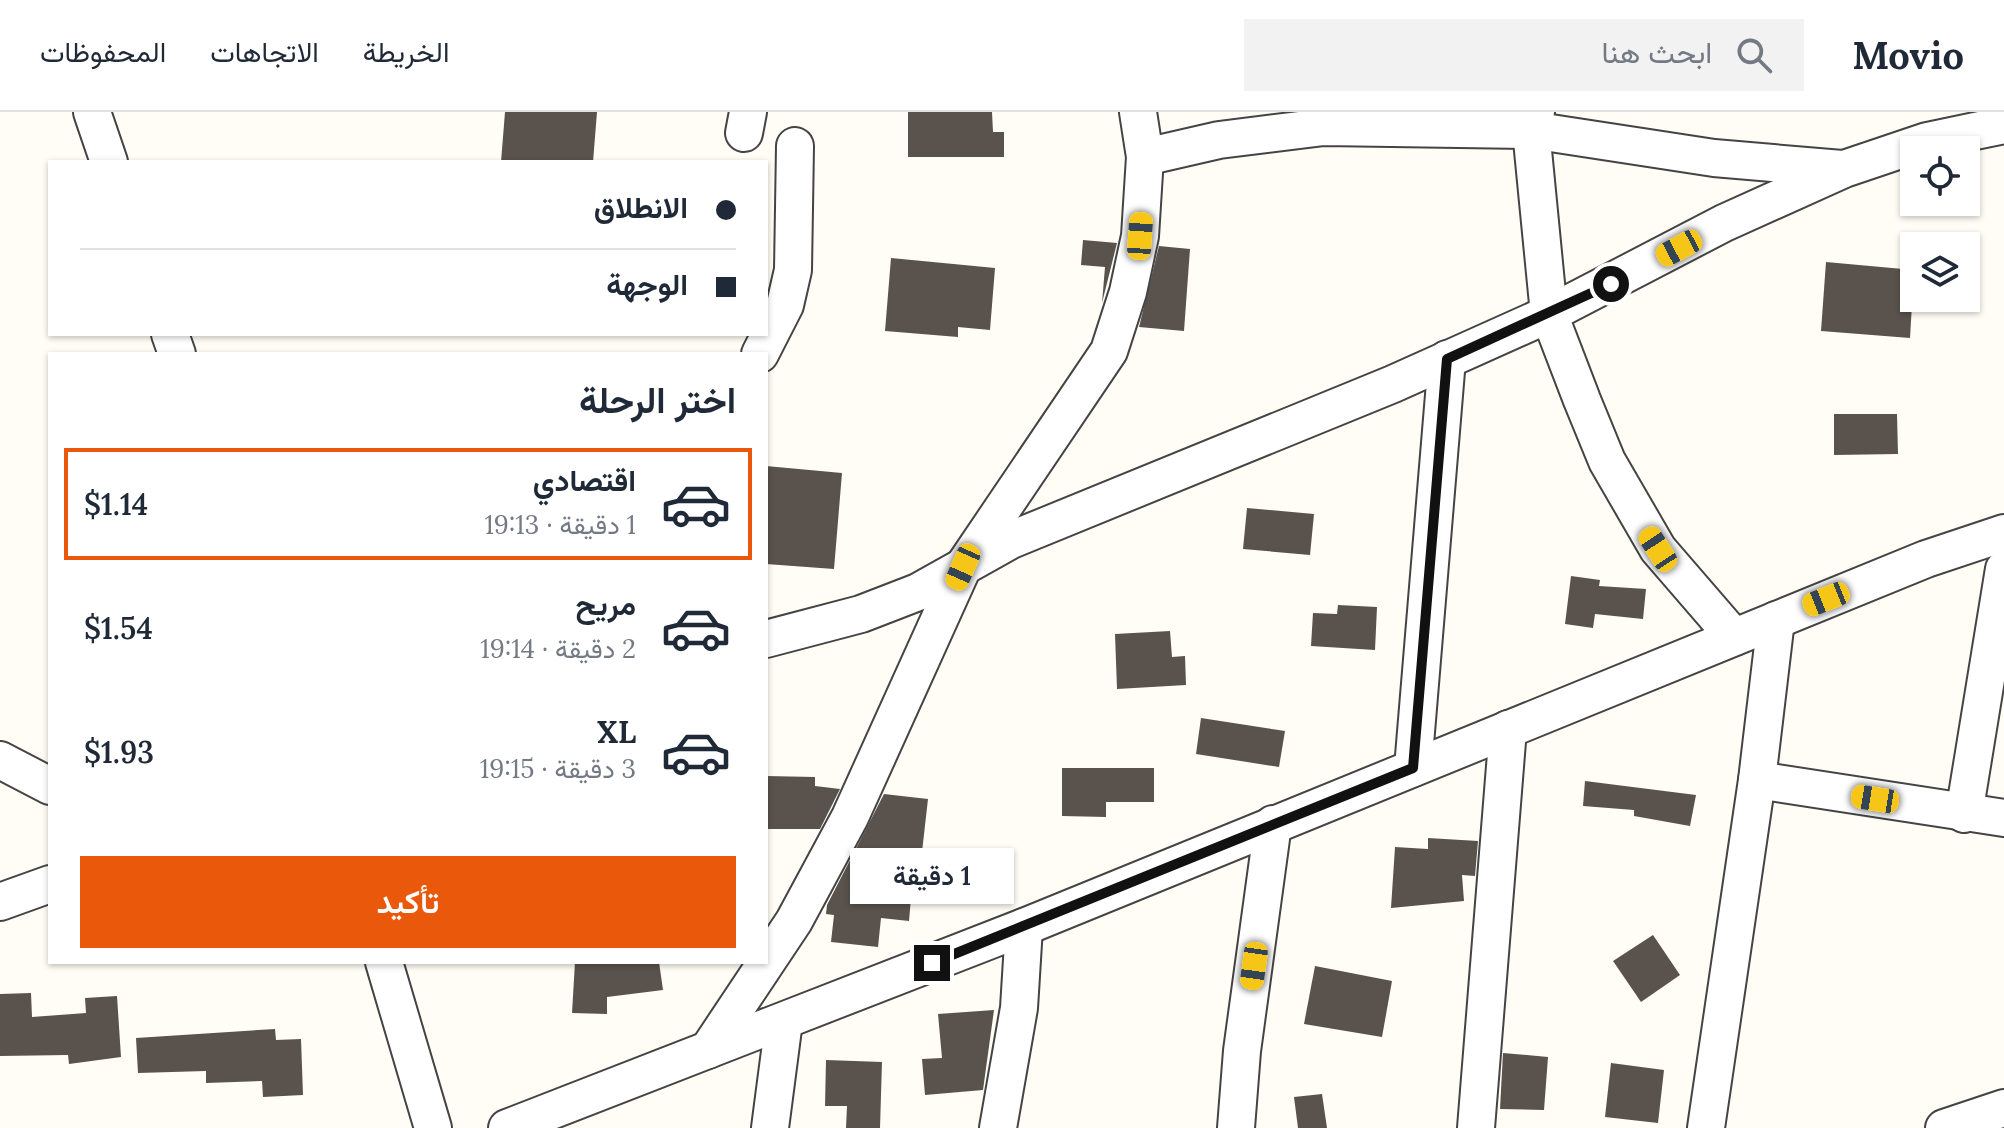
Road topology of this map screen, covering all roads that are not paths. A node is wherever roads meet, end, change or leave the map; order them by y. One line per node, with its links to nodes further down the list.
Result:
1 (92, 112): 7 (street)
2 (1138, 112): 6 (street)
3 (1534, 121): 6 (street); 8 (street); 9 (street)
4 (2004, 125): 8 (street)
5 (795, 146): 10 (street)
6 (1145, 157): 13 (street)
7 (108, 160)
8 (1844, 169): 9 (street)
9 (1549, 314): 11 (street); 16 (street)
10 (761, 352)
11 (1447, 359): 13 (street); 20 (street)
12 (2004, 533): 15 (street)
13 (963, 567): 17 (street); 29 (street)
14 (2004, 569): 23 (street)
15 (1776, 620): 16 (street); 21 (street)
16 (1734, 637): 18 (street)
17 (768, 638)
18 (1508, 729): 20 (street); 40 (street)
19 (0, 760): 22 (street)
20 (1413, 768): 25 (street)
21 (1757, 780): 23 (street); 41 (street)
22 (48, 785)
23 (1964, 814): 24 (street)
24 (2004, 818)
25 (1273, 824): 28 (street); 39 (street)
26 (48, 885): 27 (street)
27 (0, 902)
28 (1024, 927): 32 (street); 38 (street)
29 (768, 960)
30 (382, 964): 35 (street)
31 (765, 964): 33 (street)
32 (784, 1021): 33 (street); 37 (street)
33 (708, 1050): 36 (street)
34 (2004, 1108): 42 (street)
35 (433, 1128)
36 (507, 1128)
37 (770, 1128)
38 (998, 1128)
39 (1236, 1128)
40 (1476, 1128)
41 (1706, 1128)
42 (1944, 1128)

